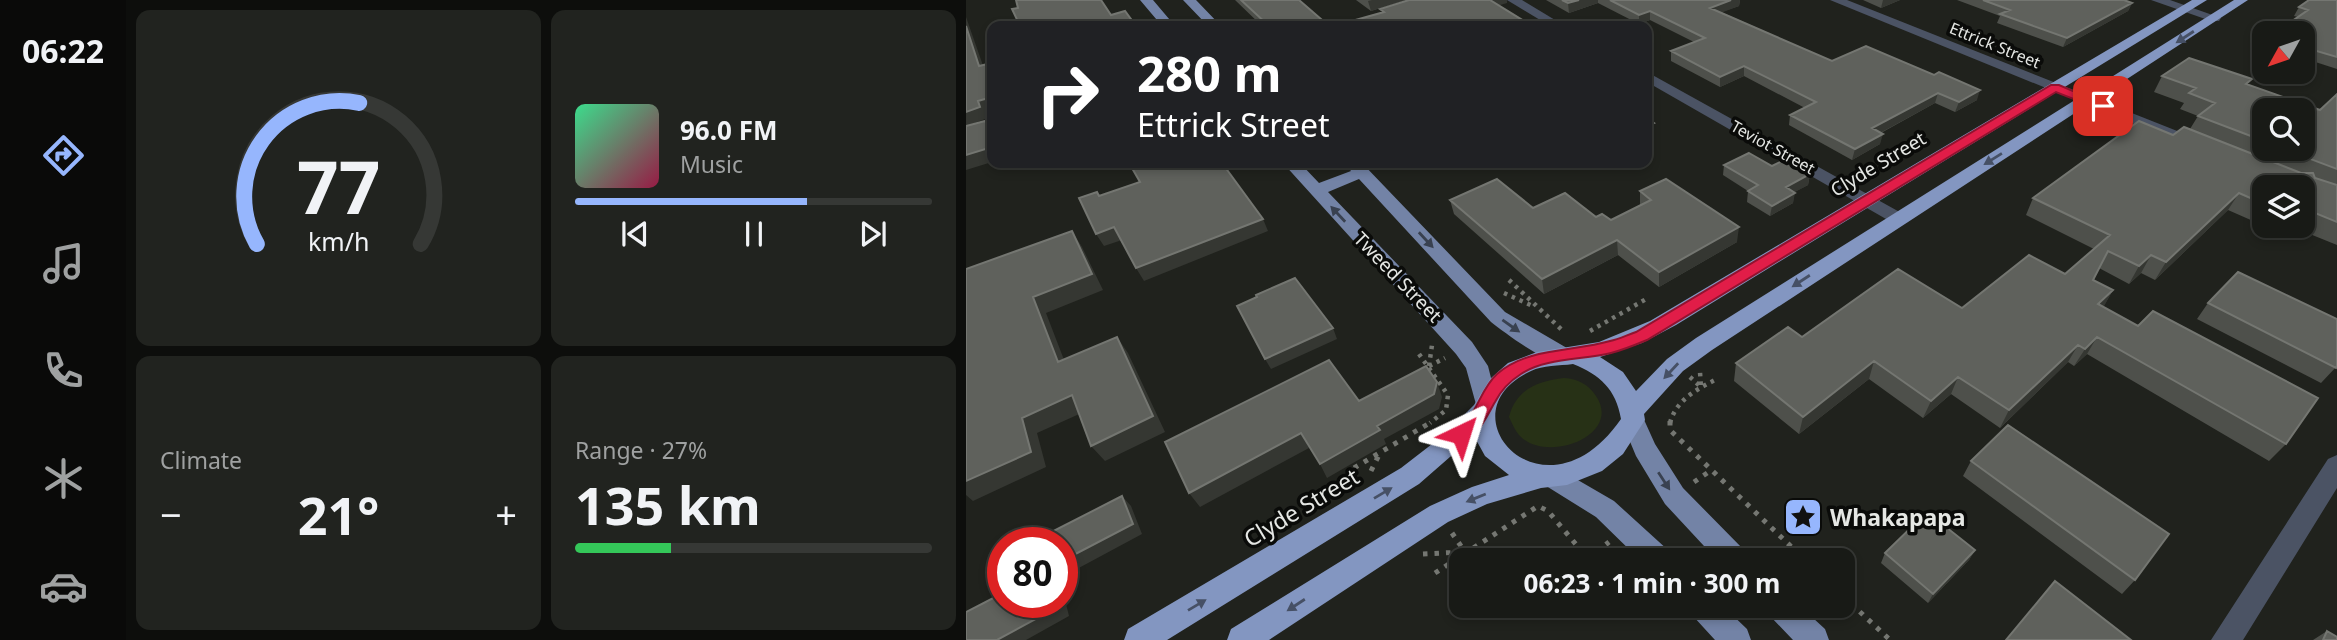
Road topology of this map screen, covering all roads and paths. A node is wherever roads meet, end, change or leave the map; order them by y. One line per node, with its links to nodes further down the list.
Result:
1 (1146, 0): 10 (main road)
2 (1189, 0): 11 (main road)
3 (1513, 0): 12 (street)
4 (1836, 0): 14 (street, Ettrick Street)
5 (2157, 0): 8 (street)
6 (2201, 0): 8 (highway, Clyde Street)
7 (2242, 0): 9 (highway)
8 (2186, 9): 9 (street); 14 (highway, Clyde Street)
9 (2215, 18): 15 (highway, one-way to 15)
10 (1165, 21)
11 (1210, 21)
12 (1550, 21)
13 (1652, 79): 23 (street, Teviot Street)
14 (2055, 88): 15 (street, Ettrick Street); 23 (highway, Clyde Street)
15 (2087, 100): 18 (street, Ettrick Street); 24 (highway, one-way to 24)
16 (987, 127): 17 (street)
17 (966, 133)
18 (2214, 151)
19 (1296, 168): 22 (main road, Tweed Street)
20 (1356, 168): 22 (main road)
21 (1359, 168): 29 (main road, one-way to 29)
22 (1316, 190): 38 (main road, Tweed Street, one-way to 22)
23 (1868, 201): 24 (street, Teviot Street); 29 (highway, Clyde Street)
24 (1899, 219): 39 (highway, one-way to 39)
25 (1509, 280): 28 (path)
26 (1493, 289): 28 (path)
27 (1647, 298): 29 (path)
28 (1539, 309): 29 (path)
29 (1572, 346): 38 (highway, Clyde Street); 39 (highway)
30 (1431, 348): 33 (path)
31 (1419, 354): 33 (path)
32 (1447, 357): 33 (path)
33 (1429, 366): 40 (path)
34 (1699, 369): 37 (path)
35 (1685, 373): 37 (path)
36 (1717, 379): 37 (path)
37 (1701, 387): 43 (path)
38 (1484, 407): 44 (highway); 63 (highway, Clyde Street, one-way to 38)
39 (1632, 416): 44 (highway); 46 (main road, one-way to 46)
40 (1381, 452): 42 (path); 45 (path)
41 (2337, 466): 68 (street)
42 (1354, 468)
43 (1710, 471): 46 (path); 55 (path)
44 (1547, 477): 48 (main road); 64 (highway, one-way to 64)
45 (1367, 479)
46 (1674, 496): 54 (main road)
47 (1447, 525): 49 (path)
48 (1628, 528): 52 (path); 53 (main road)
49 (1462, 548)
50 (1471, 548): 51 (path)
51 (1579, 548)
52 (1603, 548)
53 (1647, 548)
54 (1724, 548)
55 (1792, 548)
56 (1449, 553): 57 (path)
57 (1425, 554)
58 (1449, 563): 59 (path)
59 (1435, 573)
60 (1855, 607): 67 (path)
61 (1715, 618): 65 (main road)
62 (1792, 618): 66 (main road)
63 (1139, 640)
64 (1242, 640)
65 (1736, 640)
66 (1814, 640)
67 (1890, 640)
68 (2226, 640)

